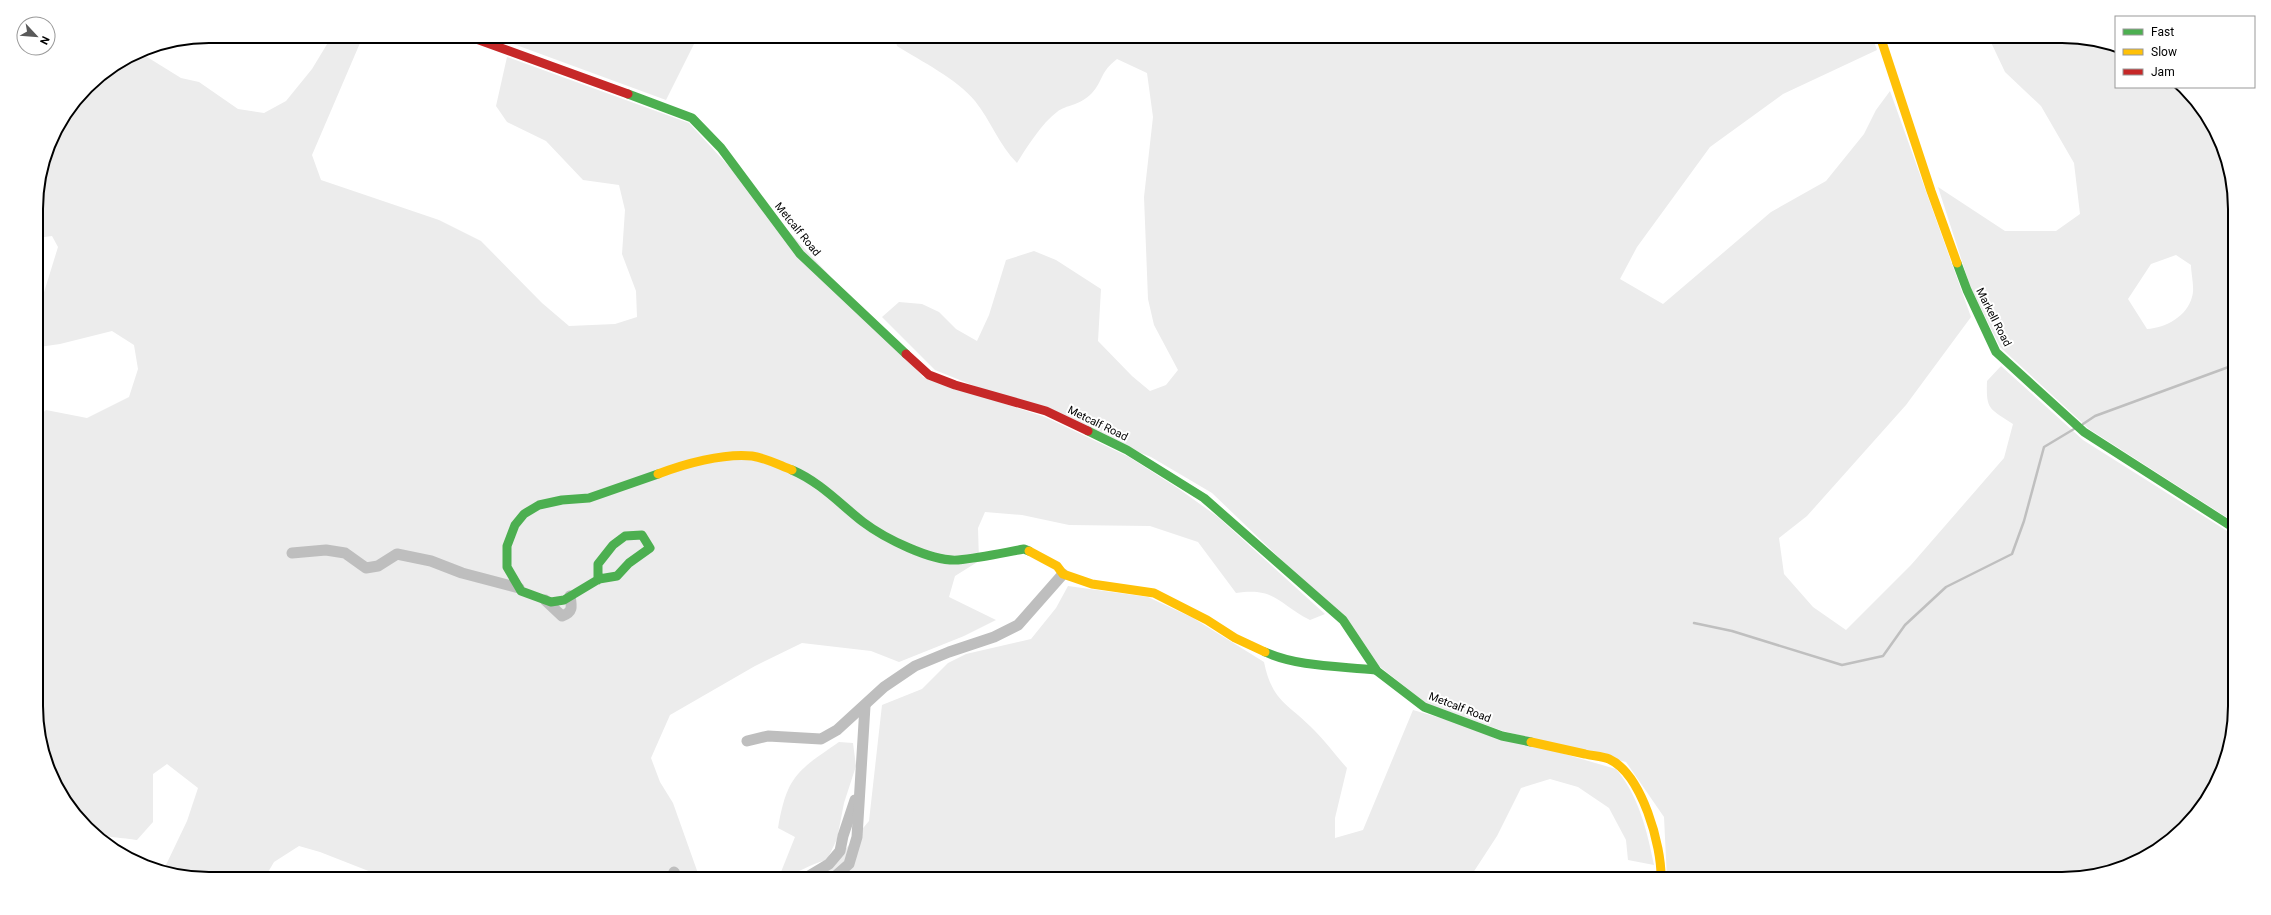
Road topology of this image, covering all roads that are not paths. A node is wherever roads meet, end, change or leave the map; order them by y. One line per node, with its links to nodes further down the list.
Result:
1 (487, 43): 10 (street, Metcalf Road)
2 (1882, 43): 3 (street, Markell Road)
3 (2228, 524)
4 (292, 553): 7 (street)
5 (1063, 574): 7 (street); 10 (street); 11 (street)
6 (598, 580): 6 (street); 8 (street)
7 (519, 588): 9 (street)
8 (570, 596): 9 (street); 9 (street)
9 (545, 600)
10 (1376, 670): 16 (street, Metcalf Road)
11 (865, 706): 12 (street); 13 (street)
12 (747, 741)
13 (860, 784): 14 (street); 15 (street)
14 (816, 872)
15 (840, 872)
16 (1662, 872)

